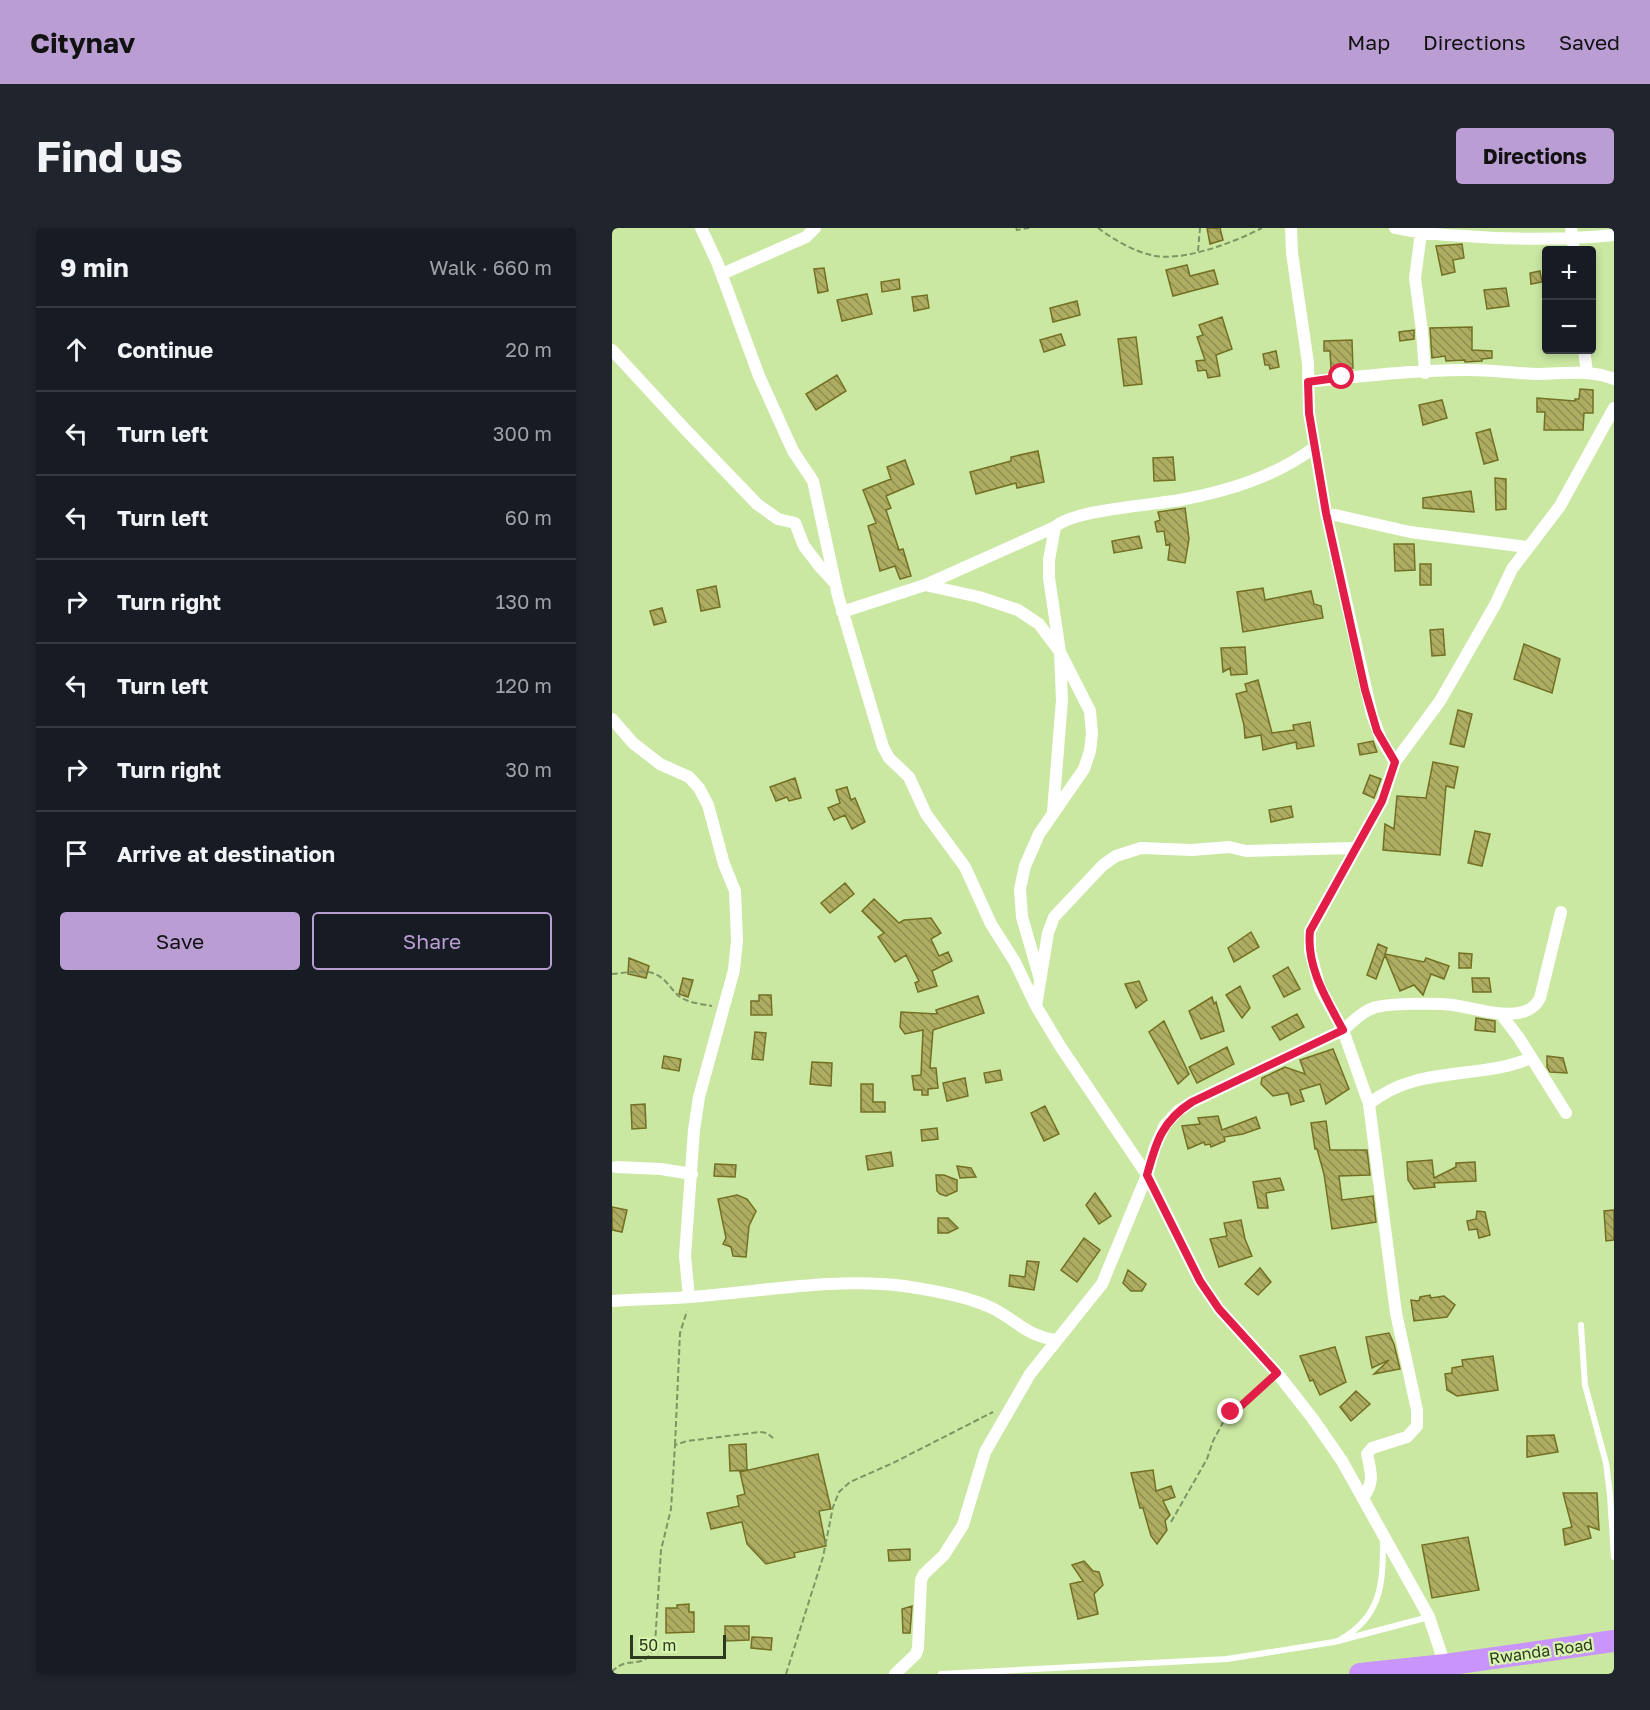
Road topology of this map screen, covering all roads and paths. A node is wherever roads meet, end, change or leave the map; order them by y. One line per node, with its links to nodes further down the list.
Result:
1 (701, 228): 14 (street)
2 (815, 228): 14 (street)
3 (1016, 228): 4 (path)
4 (1029, 228)
5 (1098, 228): 13 (path)
6 (1200, 228): 13 (path)
7 (1262, 228): 13 (path)
8 (1291, 228): 20 (street)
9 (1395, 228): 10 (street)
10 (1421, 233): 12 (street); 18 (street)
11 (1614, 235): 12 (street)
12 (1572, 239)
13 (1198, 251)
14 (722, 274): 26 (street)
15 (612, 350): 26 (street)
16 (1585, 354): 17 (street)
17 (1587, 372): 18 (street); 19 (street)
18 (1425, 373): 20 (street)
19 (1614, 379)
20 (1308, 382): 22 (street)
21 (1614, 408): 25 (street)
22 (1315, 447): 23 (street); 24 (street)
23 (1326, 513): 25 (street); 31 (street)
24 (1055, 526): 27 (street); 29 (street)
25 (1527, 547): 31 (street)
26 (834, 582): 28 (street)
27 (925, 585): 28 (street); 29 (street)
28 (842, 612): 37 (street)
29 (1060, 652): 32 (street); 32 (street)
30 (612, 719): 38 (street)
31 (1395, 762): 33 (street)
32 (1053, 814): 36 (street)
33 (1354, 848): 36 (street); 40 (street)
34 (1561, 912): 39 (street)
35 (612, 974): 38 (path)
36 (1040, 979): 37 (street)
37 (1036, 1006): 46 (street)
38 (723, 1008): 45 (street)
39 (1501, 1014): 40 (street); 41 (street)
40 (1343, 1030): 42 (street); 46 (street)
41 (1531, 1058): 42 (street); 43 (street)
42 (1369, 1104): 55 (street)
43 (1566, 1113)
44 (616, 1167): 45 (street)
45 (692, 1174): 47 (street)
46 (1147, 1175): 50 (street); 51 (street)
47 (689, 1297): 48 (street); 50 (street); 54 (path)
48 (612, 1301)
49 (1581, 1325): 58 (lane)
50 (1057, 1340): 52 (street)
51 (1277, 1373): 55 (street); 56 (path)
52 (1014, 1401): 64 (path); 65 (street)
53 (772, 1438): 54 (path)
54 (675, 1445): 63 (path)
55 (1363, 1498): 57 (street)
56 (1171, 1522)
57 (1383, 1536): 59 (street); 61 (lane)
58 (1614, 1557)
59 (1429, 1617): 61 (lane); 62 (street)
60 (1614, 1641): 62 (highway, Rwanda Road)
61 (1334, 1642): 66 (lane)
62 (1446, 1669): 67 (highway, Rwanda Road)
63 (612, 1672)
64 (786, 1674)
65 (895, 1674)
66 (940, 1674)
67 (1360, 1674)

